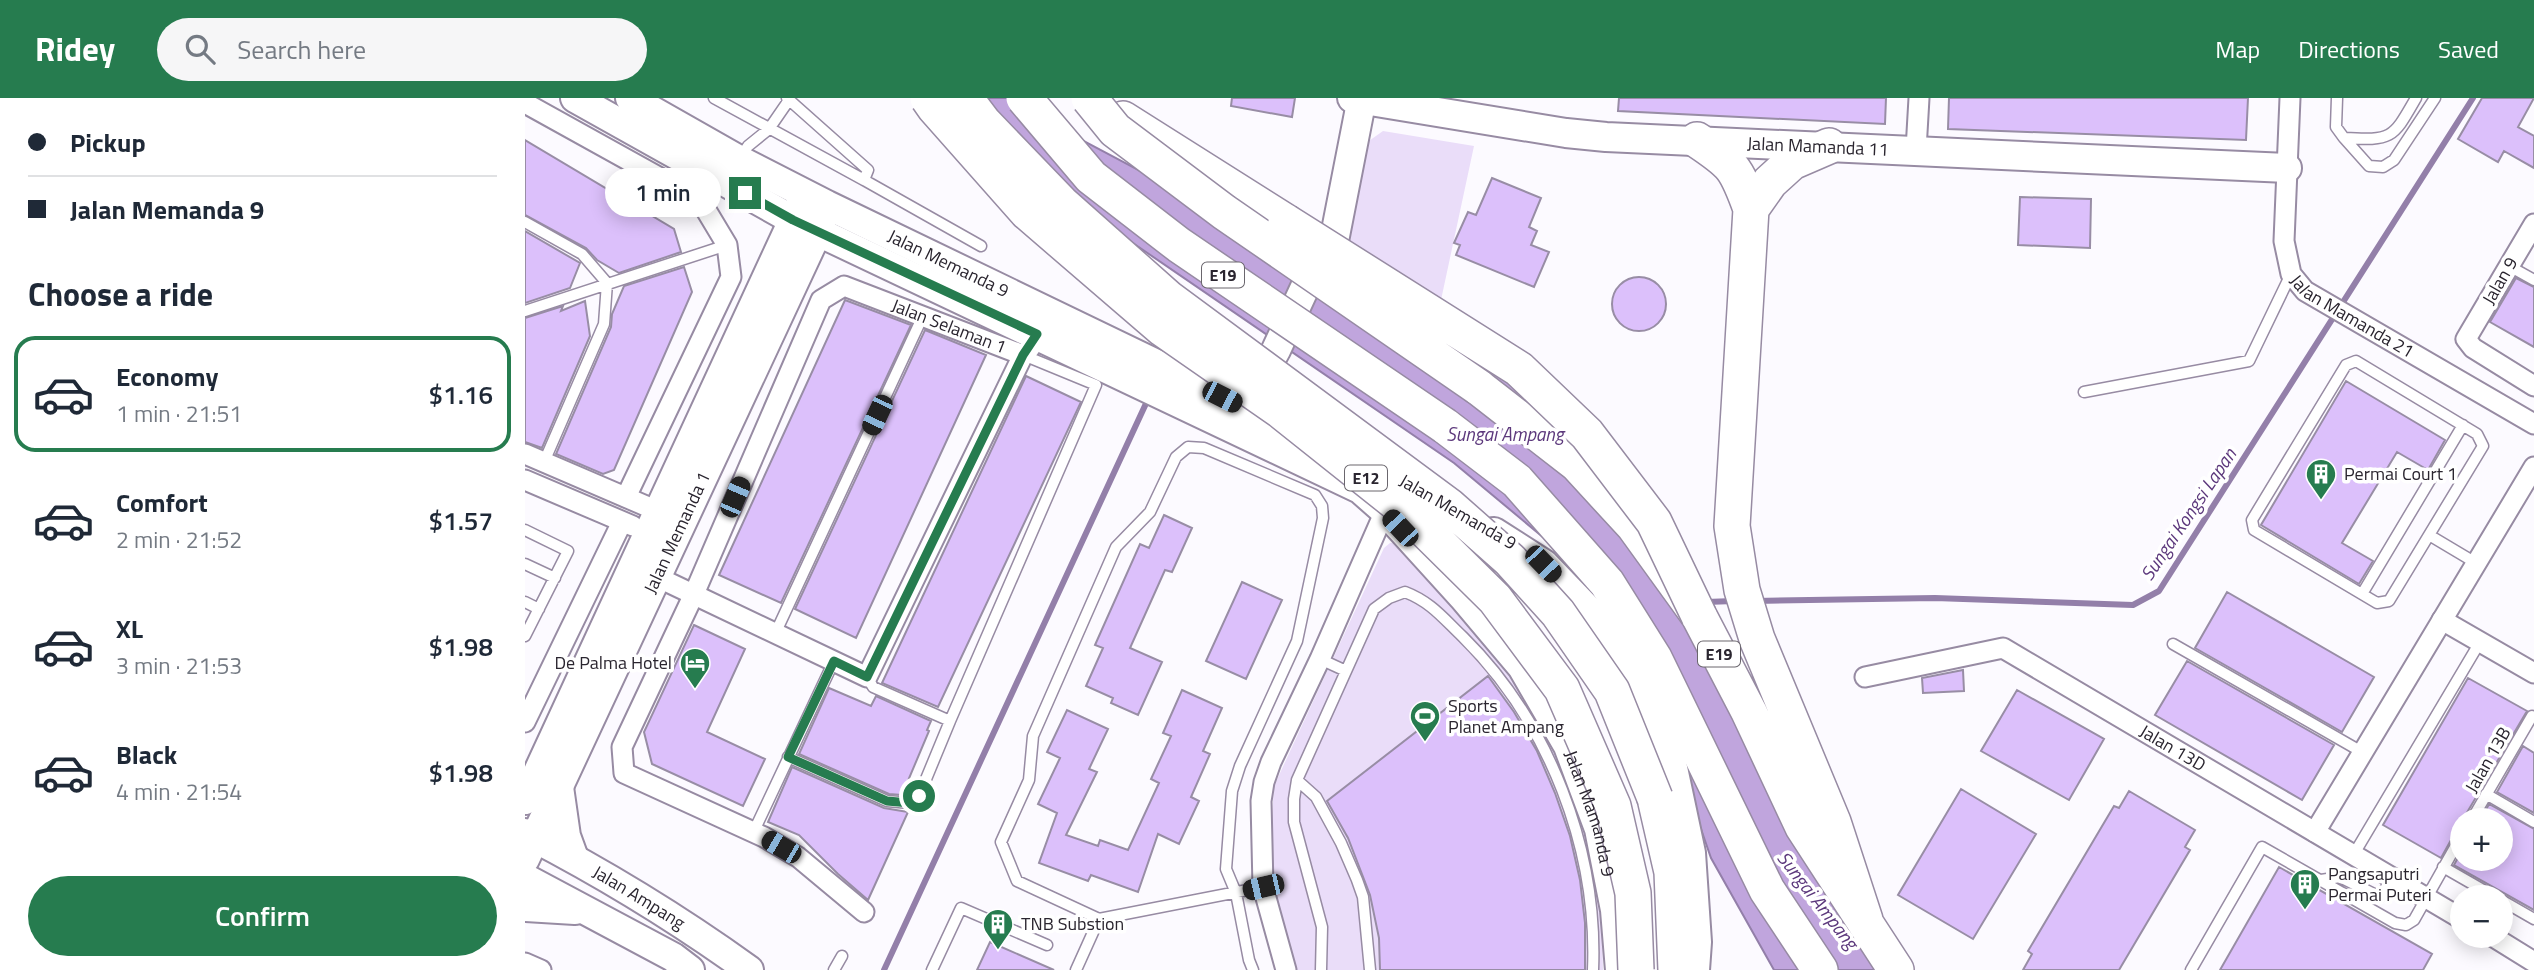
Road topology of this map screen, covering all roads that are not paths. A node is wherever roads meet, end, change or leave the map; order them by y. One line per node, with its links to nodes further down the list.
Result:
1 (575, 98): 28 (street, Jalan Memanda 9)
2 (630, 98): 21 (street, Jalan Memanda 9)
3 (714, 98): 16 (lane)
4 (928, 98): 131 (highway, E12, bridge)
5 (965, 98): 132 (highway, E12, bridge)
6 (1024, 98): 134 (highway, E19, bridge)
7 (1090, 98): 113 (highway, E19, bridge)
8 (1354, 98): 18 (street, Jalan Mamanda 11); 39 (street, bridge)
9 (1919, 98): 20 (street)
10 (2290, 98): 22 (street, Jalan Mamanda 21)
11 (2337, 98): 17 (lane)
12 (2416, 98): 17 (lane)
13 (2435, 98): 17 (lane)
14 (788, 99): 16 (lane); 23 (lane)
15 (525, 103): 29 (street)
16 (769, 129): 21 (lane); 23 (lane)
17 (2344, 138)
18 (1697, 140): 19 (street, Jalan Mamanda 11); 25 (highway)
19 (1829, 146): 20 (street, Jalan Mamanda 11); 25 (highway)
20 (1916, 150): 22 (street, Jalan Mamanda 11)
21 (739, 160): 24 (street, Jalan Memanda 9)
22 (2287, 169): 32 (street, Jalan Mamanda 21)
23 (864, 180): 30 (lane)
24 (816, 199): 28 (street, Jalan Memanda 1); 42 (street, Jalan Memanda 9)
25 (1751, 209): 113 (highway)
26 (525, 222): 35 (lane)
27 (2534, 223): 31 (street, Jalan 9)
28 (806, 226): 33 (street, Jalan Memanda 1); 38 (street, Jalan Memanda 9)
29 (727, 245): 35 (lane); 51 (street)
30 (981, 246)
31 (2509, 266): 34 (lane); 40 (street, Jalan 9)
32 (2291, 274): 41 (lane); 43 (street, Jalan Mamanda 21)
33 (781, 279): 54 (street, Jalan Memanda 1); 60 (street, Jalan Memanda 1)
34 (2534, 279)
35 (607, 283): 36 (lane); 47 (lane)
36 (525, 311)
37 (922, 318): 38 (street, Jalan Selaman 1); 62 (street, Jalan Selaman 1); 70 (lane)
38 (1030, 345): 42 (street, Jalan Memanda 9); 78 (street, Jalan Selaman 1); 82 (lane)
39 (1273, 356): 42 (street); 45 (street)
40 (2534, 386)
41 (2084, 391)
42 (1238, 419): 45 (street, Jalan Memanda 9); 52 (street, Jalan Memanda 9)
43 (2534, 424)
44 (2463, 425): 56 (lane); 63 (lane); 63 (lane)
45 (1307, 435): 48 (street, Jalan Memanda 9)
46 (525, 454): 47 (street)
47 (544, 462): 51 (street)
48 (1371, 462): 52 (street); 57 (street, Jalan Memanda 9)
49 (2534, 467): 58 (street)
50 (525, 480): 53 (street)
51 (626, 497): 54 (street)
52 (1385, 511): 64 (street, Jalan Mamanda 9); 74 (street)
53 (622, 522): 54 (street); 66 (street)
54 (655, 523): 68 (street, Jalan Memanda 1)
55 (525, 530): 61 (lane)
56 (2429, 535): 58 (lane); 63 (lane)
57 (1519, 546): 64 (street); 133 (street, Jalan Memanda 9)
58 (2476, 563): 69 (street)
59 (525, 564): 61 (lane)
60 (657, 577): 62 (street); 87 (street, Jalan Memanda 1)
61 (555, 578): 67 (lane)
62 (694, 594): 70 (street); 92 (street)
63 (2362, 594)
64 (1463, 597): 130 (street, Jalan Mamanda 9)
65 (525, 602): 67 (lane)
66 (583, 604): 68 (street); 81 (street)
67 (539, 609): 71 (lane)
68 (611, 616): 85 (street, Jalan Memanda 1)
69 (2442, 620): 72 (street); 83 (street)
70 (775, 634): 75 (street)
71 (525, 636)
72 (2480, 642): 77 (street); 95 (lane)
73 (2173, 644): 83 (lane)
74 (1320, 659): 76 (lane); 103 (street)
75 (834, 661): 78 (street); 84 (lane)
76 (1346, 671): 86 (lane); 129 (lane)
77 (2534, 673)
78 (867, 677): 82 (lane)
79 (1865, 677): 93 (street, Jalan 13D)
80 (2534, 717): 88 (lane, Jalan 13B)
81 (525, 722)
82 (950, 722): 84 (lane)
83 (2362, 752): 93 (street)
84 (788, 757): 92 (lane)
85 (533, 768): 89 (street, Jalan Memanda 1)
86 (1297, 780): 127 (lane); 128 (lane)
87 (559, 787): 94 (street, Jalan Memanda 1); 97 (street)
88 (2486, 794): 90 (lane, Jalan 13B); 91 (lane)
89 (525, 800)
90 (2478, 808)
91 (2534, 822)
92 (754, 831): 109 (street)
93 (2315, 832): 95 (street, Jalan 13D)
94 (528, 843): 97 (street, Jalan Ampang)
95 (2354, 854): 99 (street, Jalan 13D)
96 (2450, 856): 98 (lane)
97 (574, 858): 121 (street, Jalan Ampang)
98 (2444, 867): 102 (lane); 105 (lane)
99 (2393, 877): 101 (lane); 105 (street, Jalan 13D)
100 (525, 878): 108 (street, Jalan Ampang)
101 (2321, 880): 105 (lane); 136 (lane)
102 (2475, 885)
103 (1263, 887): 104 (lane); 126 (street)
104 (1236, 893): 111 (lane); 111 (lane); 125 (lane)
105 (2426, 897): 110 (street, Jalan 13D)
106 (525, 907): 108 (street)
107 (2513, 907): 112 (lane)
108 (588, 911): 120 (street, Jalan Ampang)
109 (864, 912)
110 (2450, 912)
111 (1099, 919): 124 (lane)
112 (2534, 919)
113 (1865, 920): 135 (highway, E19)
114 (1047, 944): 123 (lane)
115 (2511, 948): 117 (street)
116 (842, 956): 122 (lane)
117 (2534, 962)
118 (525, 963): 119 (street)
119 (541, 970)
120 (689, 970)
121 (749, 970)
122 (834, 970)
123 (932, 970)
124 (1076, 970)
125 (1253, 970)
126 (1286, 970)
127 (1321, 970)
128 (1370, 970)
129 (1593, 970)
130 (1620, 970)
131 (1636, 970)
132 (1676, 970)
133 (1695, 970)
134 (1820, 970)
135 (1896, 970)
136 (2191, 970)

